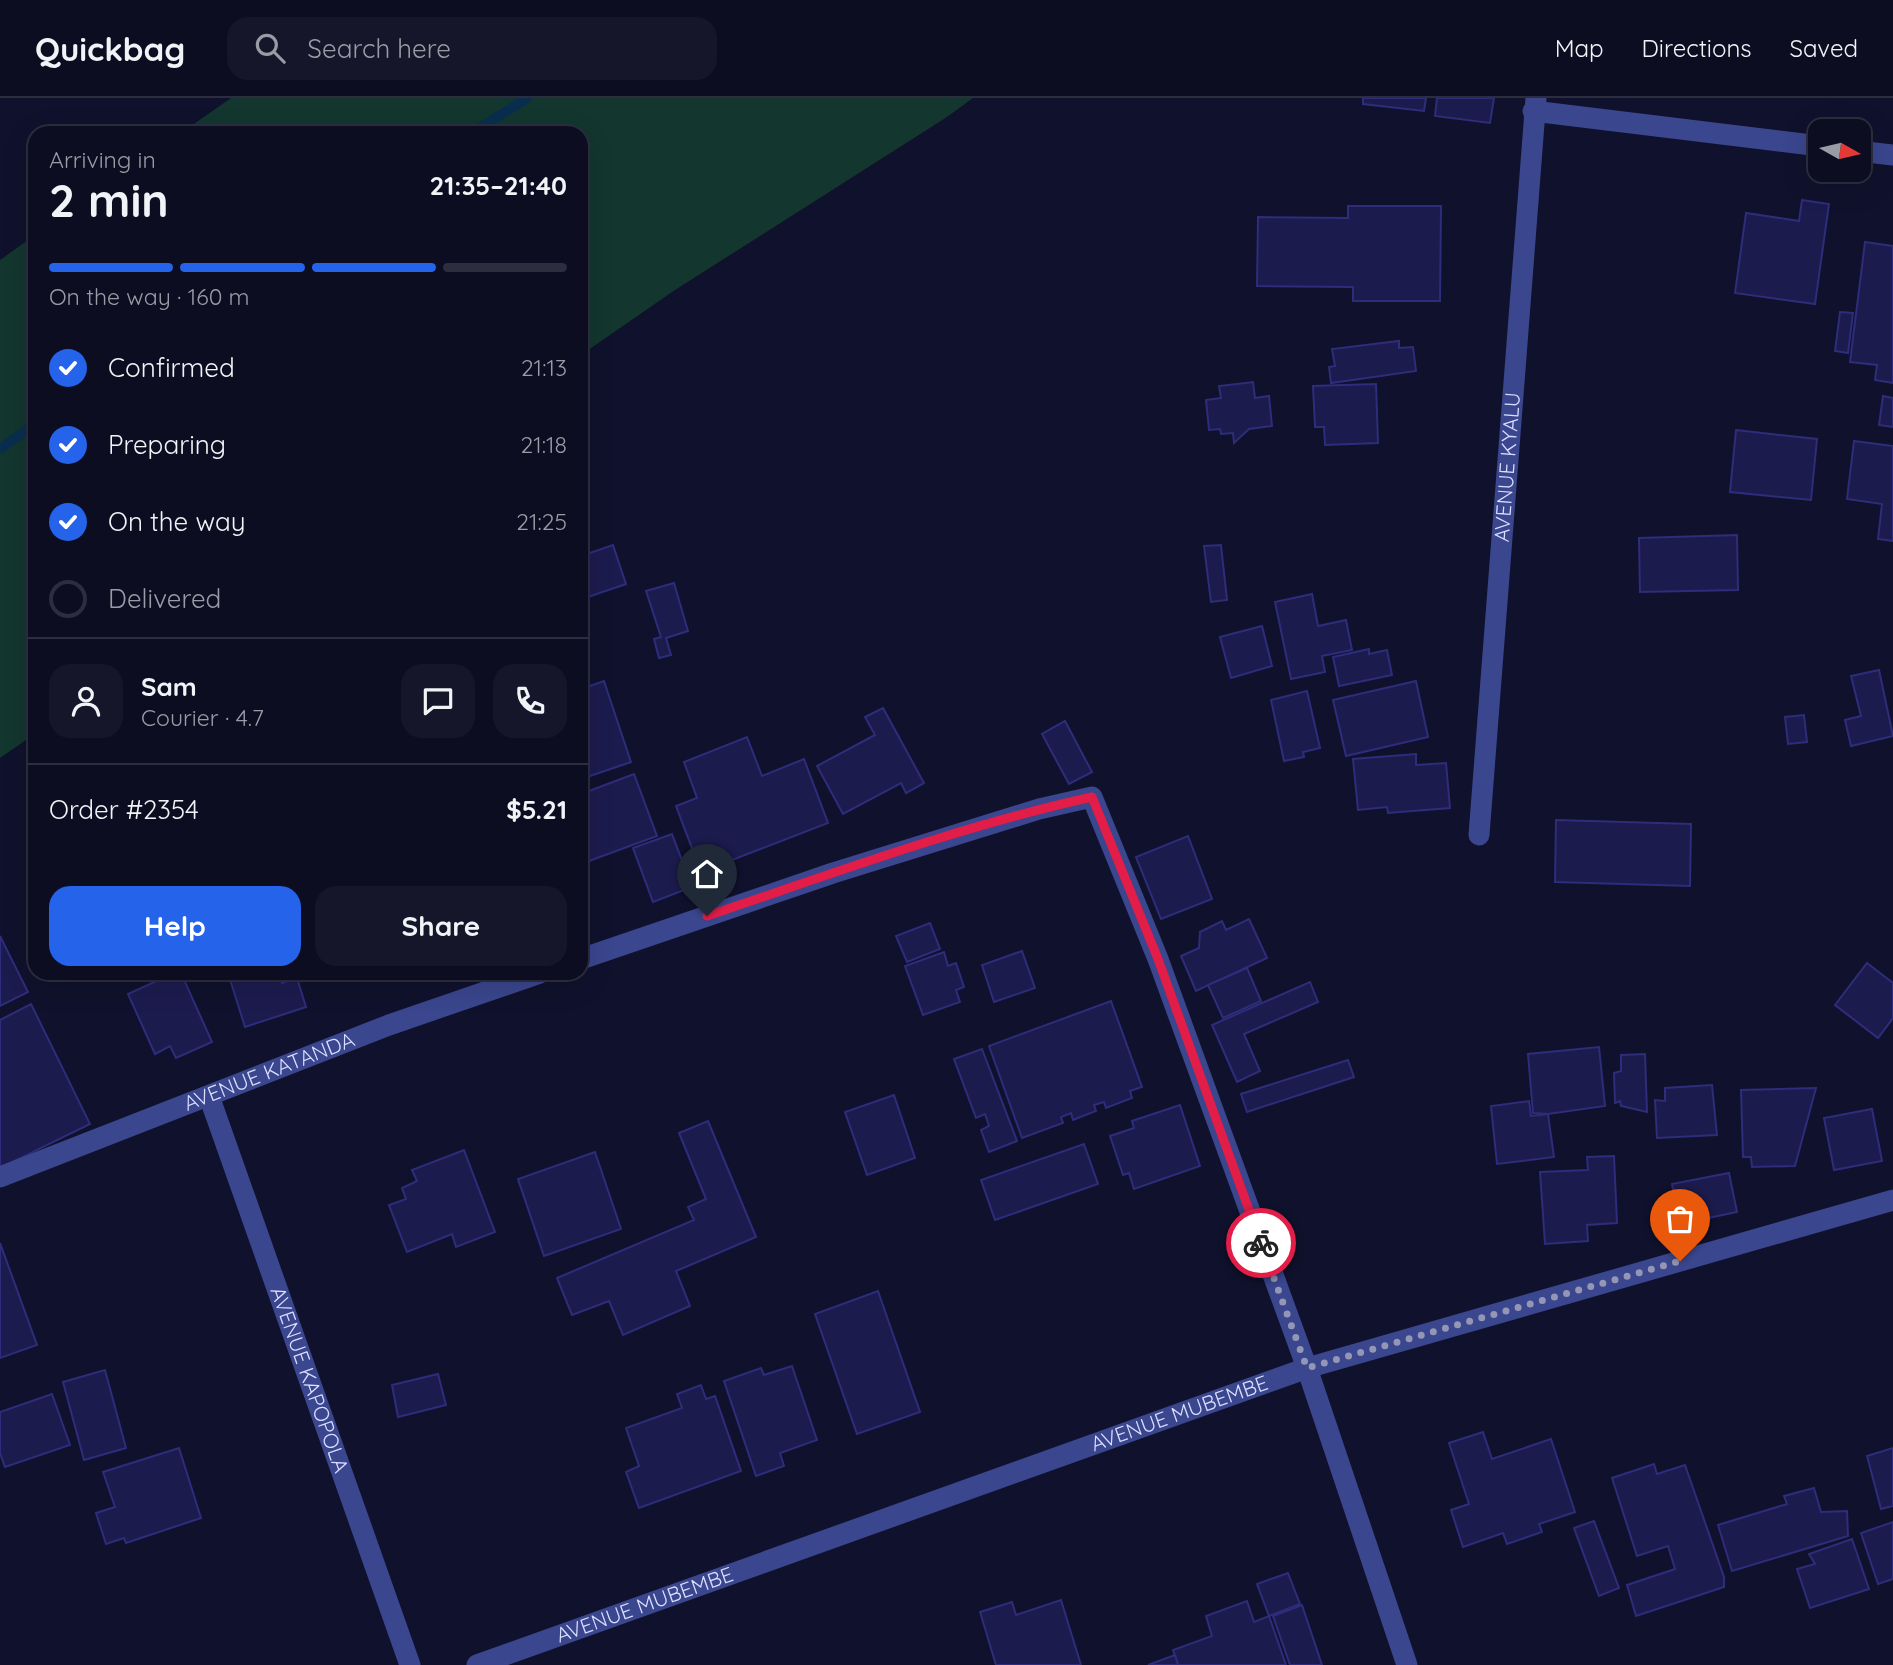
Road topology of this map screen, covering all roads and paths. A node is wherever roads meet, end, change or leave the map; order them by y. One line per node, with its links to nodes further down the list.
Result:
1 (1534, 104): 2 (street); 5 (street, AVENUE KYALU)
2 (1808, 144)
3 (1871, 152): 4 (street)
4 (1893, 155)
5 (1479, 835)
6 (588, 957): 11 (street)
7 (520, 980): 8 (street, AVENUE KATANDA)
8 (209, 1096): 9 (street, AVENUE KATANDA); 12 (street, AVENUE KAPOPOLA)
9 (0, 1177)
10 (1893, 1200): 11 (street, AVENUE MUBEMBE)
11 (1307, 1368): 13 (street, AVENUE MUBEMBE); 14 (street)
12 (410, 1665)
13 (477, 1665)
14 (1407, 1665)

